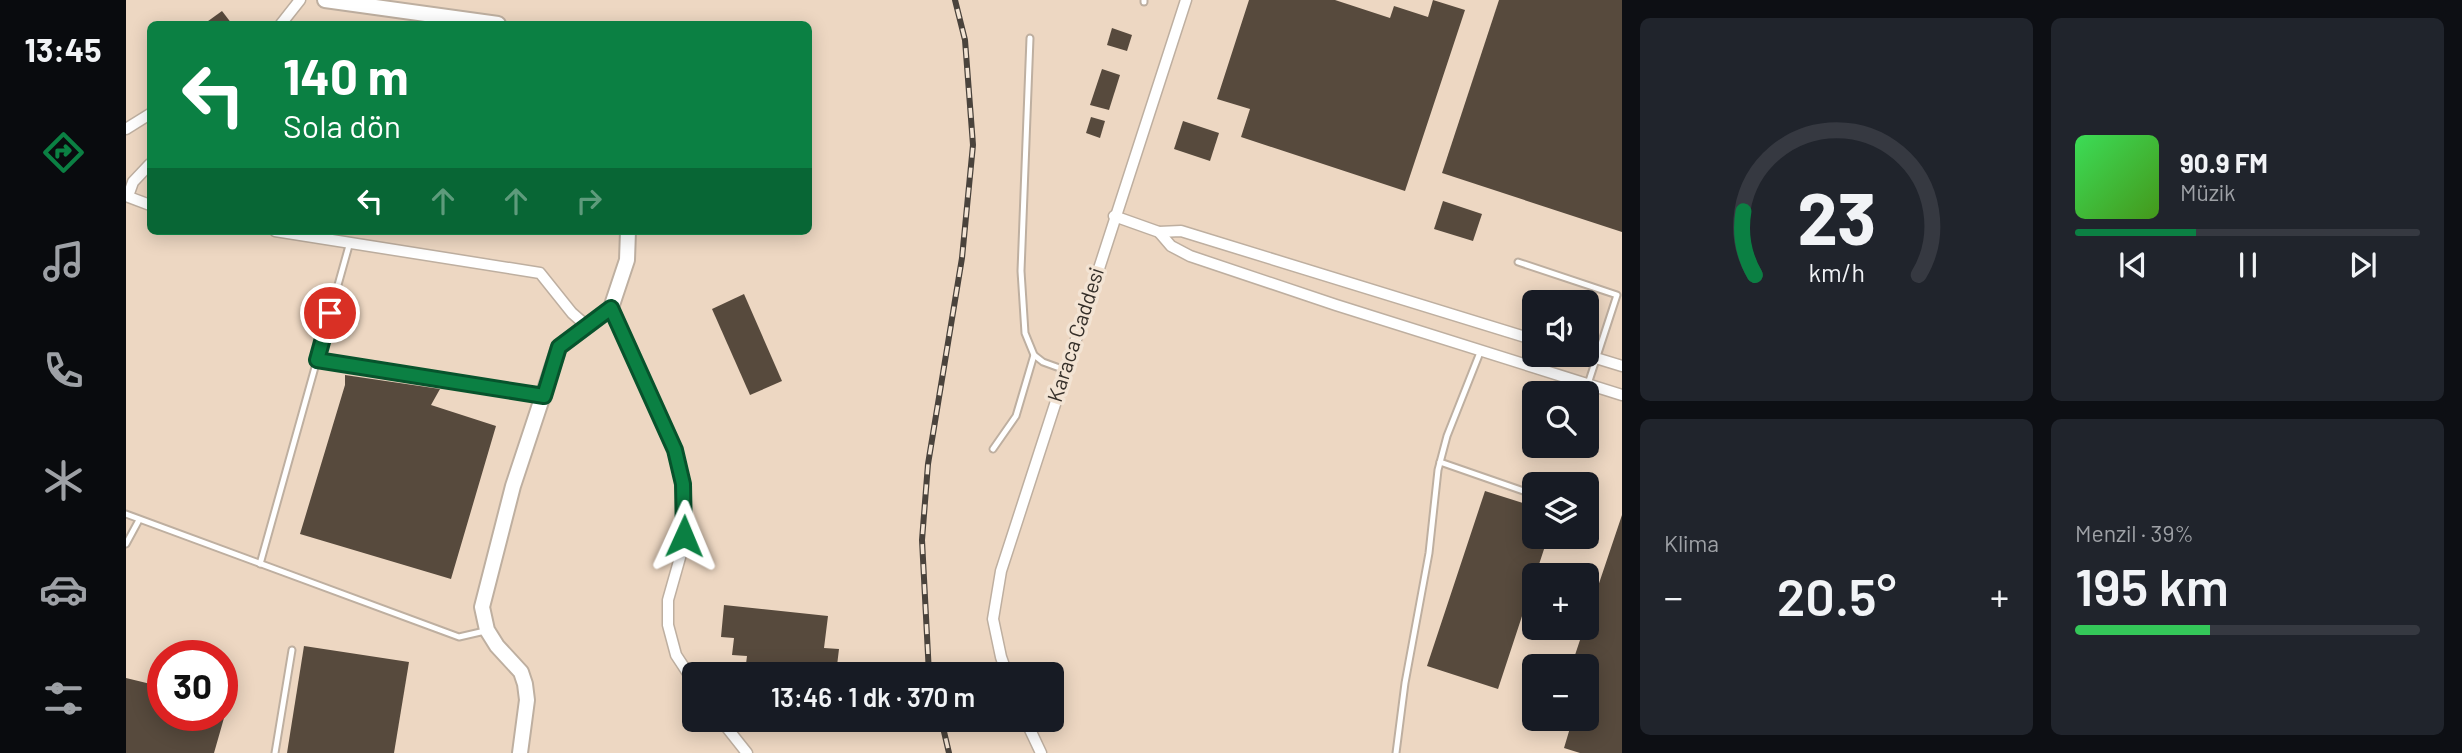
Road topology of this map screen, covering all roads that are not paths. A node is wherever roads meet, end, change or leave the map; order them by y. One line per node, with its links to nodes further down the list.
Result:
1 (300, 0): 4 (street)
2 (325, 0): 5 (street)
3 (1186, 0): 12 (street, Karaca Caddesi)
4 (283, 21)
5 (476, 21)
6 (1030, 38): 23 (lane)
7 (147, 116): 8 (street)
8 (126, 129)
9 (147, 167): 10 (street)
10 (127, 196): 11 (street)
11 (147, 204)
12 (1114, 216): 13 (street); 27 (street, Karaca Caddesi)
13 (1158, 232): 20 (street); 22 (street)
14 (302, 235): 16 (street)
15 (628, 235): 18 (street)
16 (350, 242): 19 (street); 25 (lane)
17 (1518, 262): 21 (lane)
18 (611, 308): 19 (street); 41 (street)
19 (588, 327): 31 (street)
20 (1522, 336)
21 (1599, 338)
22 (1480, 350): 28 (street); 33 (lane)
23 (1034, 355): 27 (lane); 32 (lane)
24 (1599, 359): 26 (street)
25 (317, 360): 31 (lane); 38 (lane)
26 (1622, 366)
27 (1065, 370): 42 (street, Karaca Caddesi)
28 (1578, 381)
29 (1599, 388): 30 (street)
30 (1622, 395)
31 (544, 396): 39 (street)
32 (993, 449)
33 (1440, 462): 34 (lane); 49 (lane)
34 (1522, 490)
35 (126, 514): 36 (lane)
36 (139, 520): 37 (lane); 38 (lane)
37 (126, 544)
38 (260, 564): 39 (lane)
39 (487, 630): 46 (street)
40 (292, 650): 45 (lane)
41 (682, 662)
42 (1003, 662)
43 (730, 732): 47 (street)
44 (1031, 732): 48 (street)
45 (275, 753)
46 (520, 753)
47 (747, 753)
48 (1041, 753)
49 (1396, 753)

